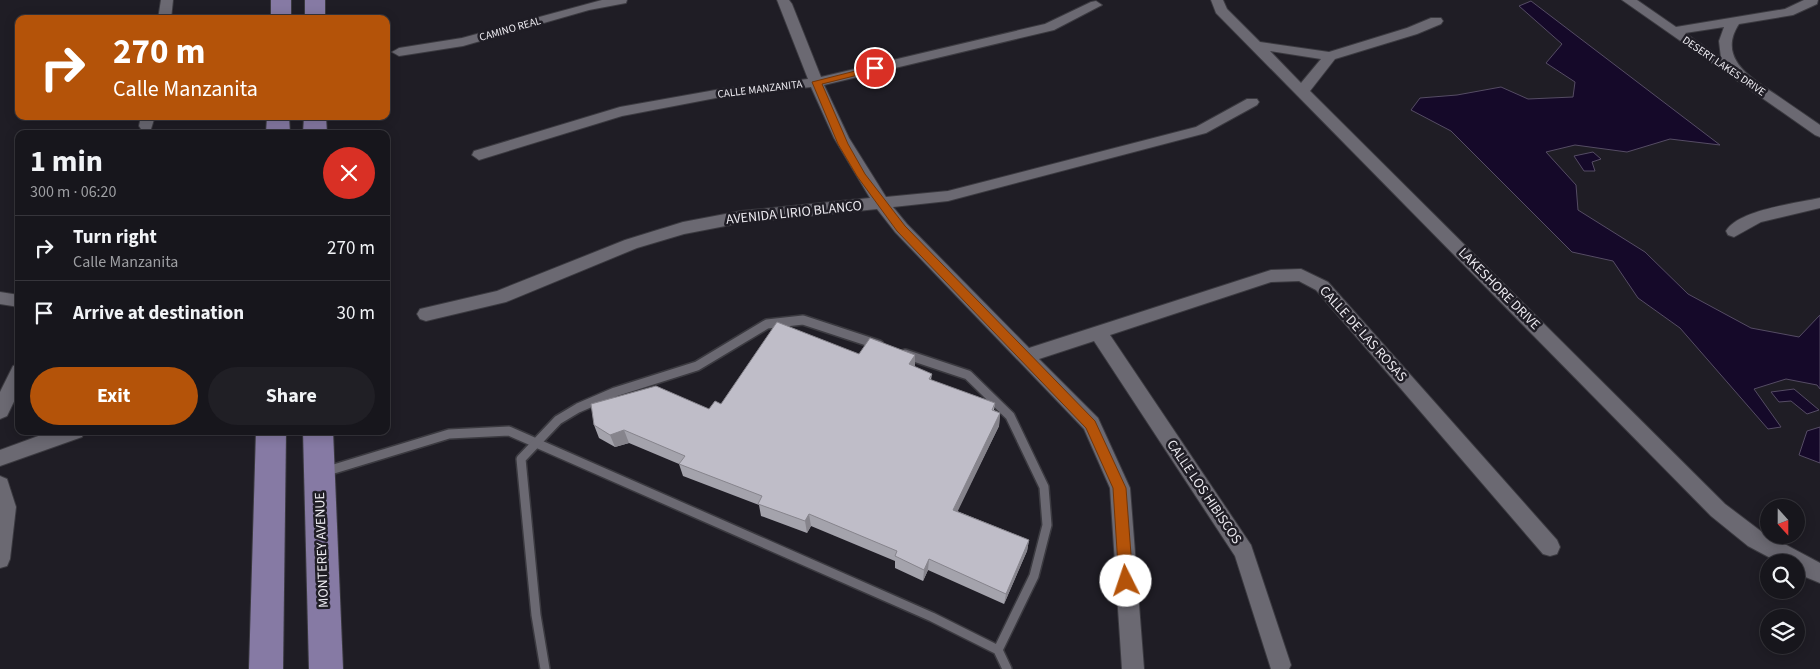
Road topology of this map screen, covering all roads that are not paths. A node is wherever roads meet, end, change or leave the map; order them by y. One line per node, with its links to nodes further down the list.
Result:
1 (167, 0): 10 (street)
2 (281, 0): 11 (main road)
3 (315, 0): 12 (main road)
4 (621, 0): 17 (street, CAMINO REAL)
5 (783, 0): 20 (street)
6 (1217, 0): 16 (street, LAKESHORE DRIVE)
7 (1628, 0): 15 (street, DESERT LAKES DRIVE)
8 (1812, 1): 14 (street)
9 (1096, 4): 20 (street, CALLE MANZANITA)
10 (165, 15)
11 (281, 15)
12 (315, 15)
13 (1436, 21): 18 (street)
14 (1734, 21): 15 (street); 19 (street)
15 (1674, 32): 19 (street, DESERT LAKES DRIVE)
16 (1256, 45): 18 (street); 21 (street, LAKESHORE DRIVE)
17 (399, 52)
18 (1330, 56): 21 (street)
19 (1740, 77): 23 (street, DESERT LAKES DRIVE)
20 (817, 82): 24 (street, CALLE MANZANITA); 26 (street)
21 (1302, 91): 43 (street, LAKESHORE DRIVE)
22 (1252, 102): 26 (street, AVENIDA LIRIO BLANCO)
23 (1820, 132)
24 (480, 155)
25 (1820, 203): 27 (street)
26 (882, 204): 30 (street, AVENIDA LIRIO BLANCO); 32 (street)
27 (1734, 230)
28 (0, 298): 29 (street)
29 (15, 300)
30 (426, 314)
31 (1098, 332): 32 (street, CALLE DE LAS ROSAS); 42 (street, CALLE DE LAS ROSAS); 48 (street, CALLE LOS HIBISCOS)
32 (1026, 356): 53 (street)
33 (15, 379): 34 (street)
34 (0, 411)
35 (65, 435): 39 (street)
36 (271, 435): 49 (main road)
37 (318, 435): 40 (main road, MONTEREY AVENUE)
38 (536, 443): 40 (lane); 47 (lane); 47 (lane); 51 (lane)
39 (0, 458)
40 (319, 474): 50 (main road, MONTEREY AVENUE)
41 (0, 485): 44 (street)
42 (1550, 546)
43 (1781, 554)
44 (0, 559)
45 (1805, 567): 46 (street, LAKESHORE DRIVE)
46 (1820, 573)
47 (998, 650): 52 (lane)
48 (1280, 665)
49 (266, 669)
50 (326, 669)
51 (545, 669)
52 (1007, 669)
53 (1133, 669)

